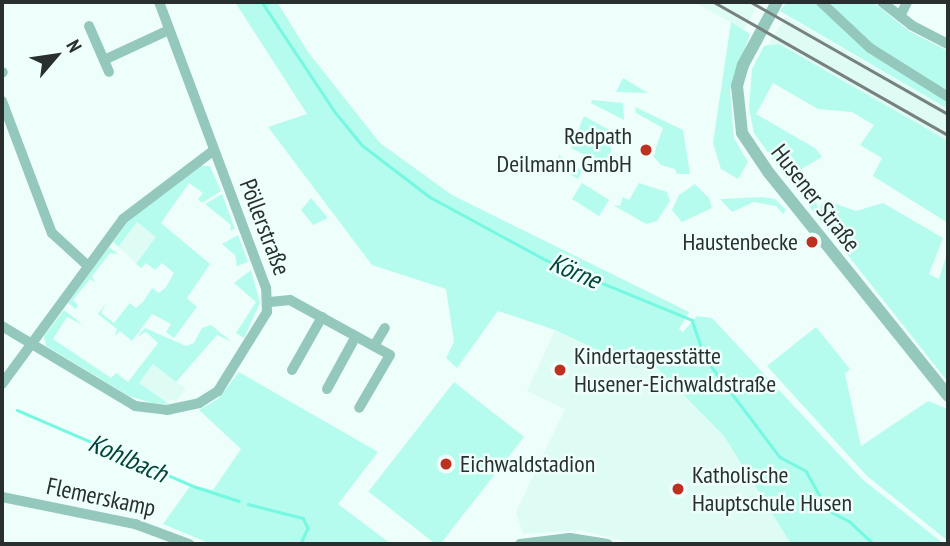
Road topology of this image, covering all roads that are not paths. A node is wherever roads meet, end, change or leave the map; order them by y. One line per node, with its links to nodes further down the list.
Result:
1 (159, 2): 8 (street, Pöllerstraße)
2 (777, 2): 26 (street, Husener Straße)
3 (821, 2): 12 (street)
4 (882, 2): 6 (street)
5 (907, 2): 6 (street)
6 (900, 16): 9 (street)
7 (89, 26): 10 (street)
8 (169, 30): 10 (street); 14 (street, Pöllerstraße)
9 (948, 44)
10 (104, 60): 11 (street)
11 (109, 72)
12 (948, 97)
13 (2, 101): 15 (street)
14 (213, 151): 15 (street); 16 (street, Pöllerstraße)
15 (88, 266): 21 (street)
16 (270, 302): 17 (street); 21 (street, Pöllerstraße)
17 (322, 317): 20 (street); 23 (street)
18 (2, 326): 21 (street, Pöllerstraße)
19 (385, 328): 22 (street)
20 (356, 336): 22 (street); 25 (street)
21 (30, 344): 24 (street)
22 (374, 346): 27 (street)
23 (292, 370)
24 (2, 384)
25 (327, 389)
26 (948, 396)
27 (359, 408)
28 (2, 498): 29 (street, Flemerskamp)
29 (189, 544)
30 (520, 544): 31 (street)
31 (608, 544)

